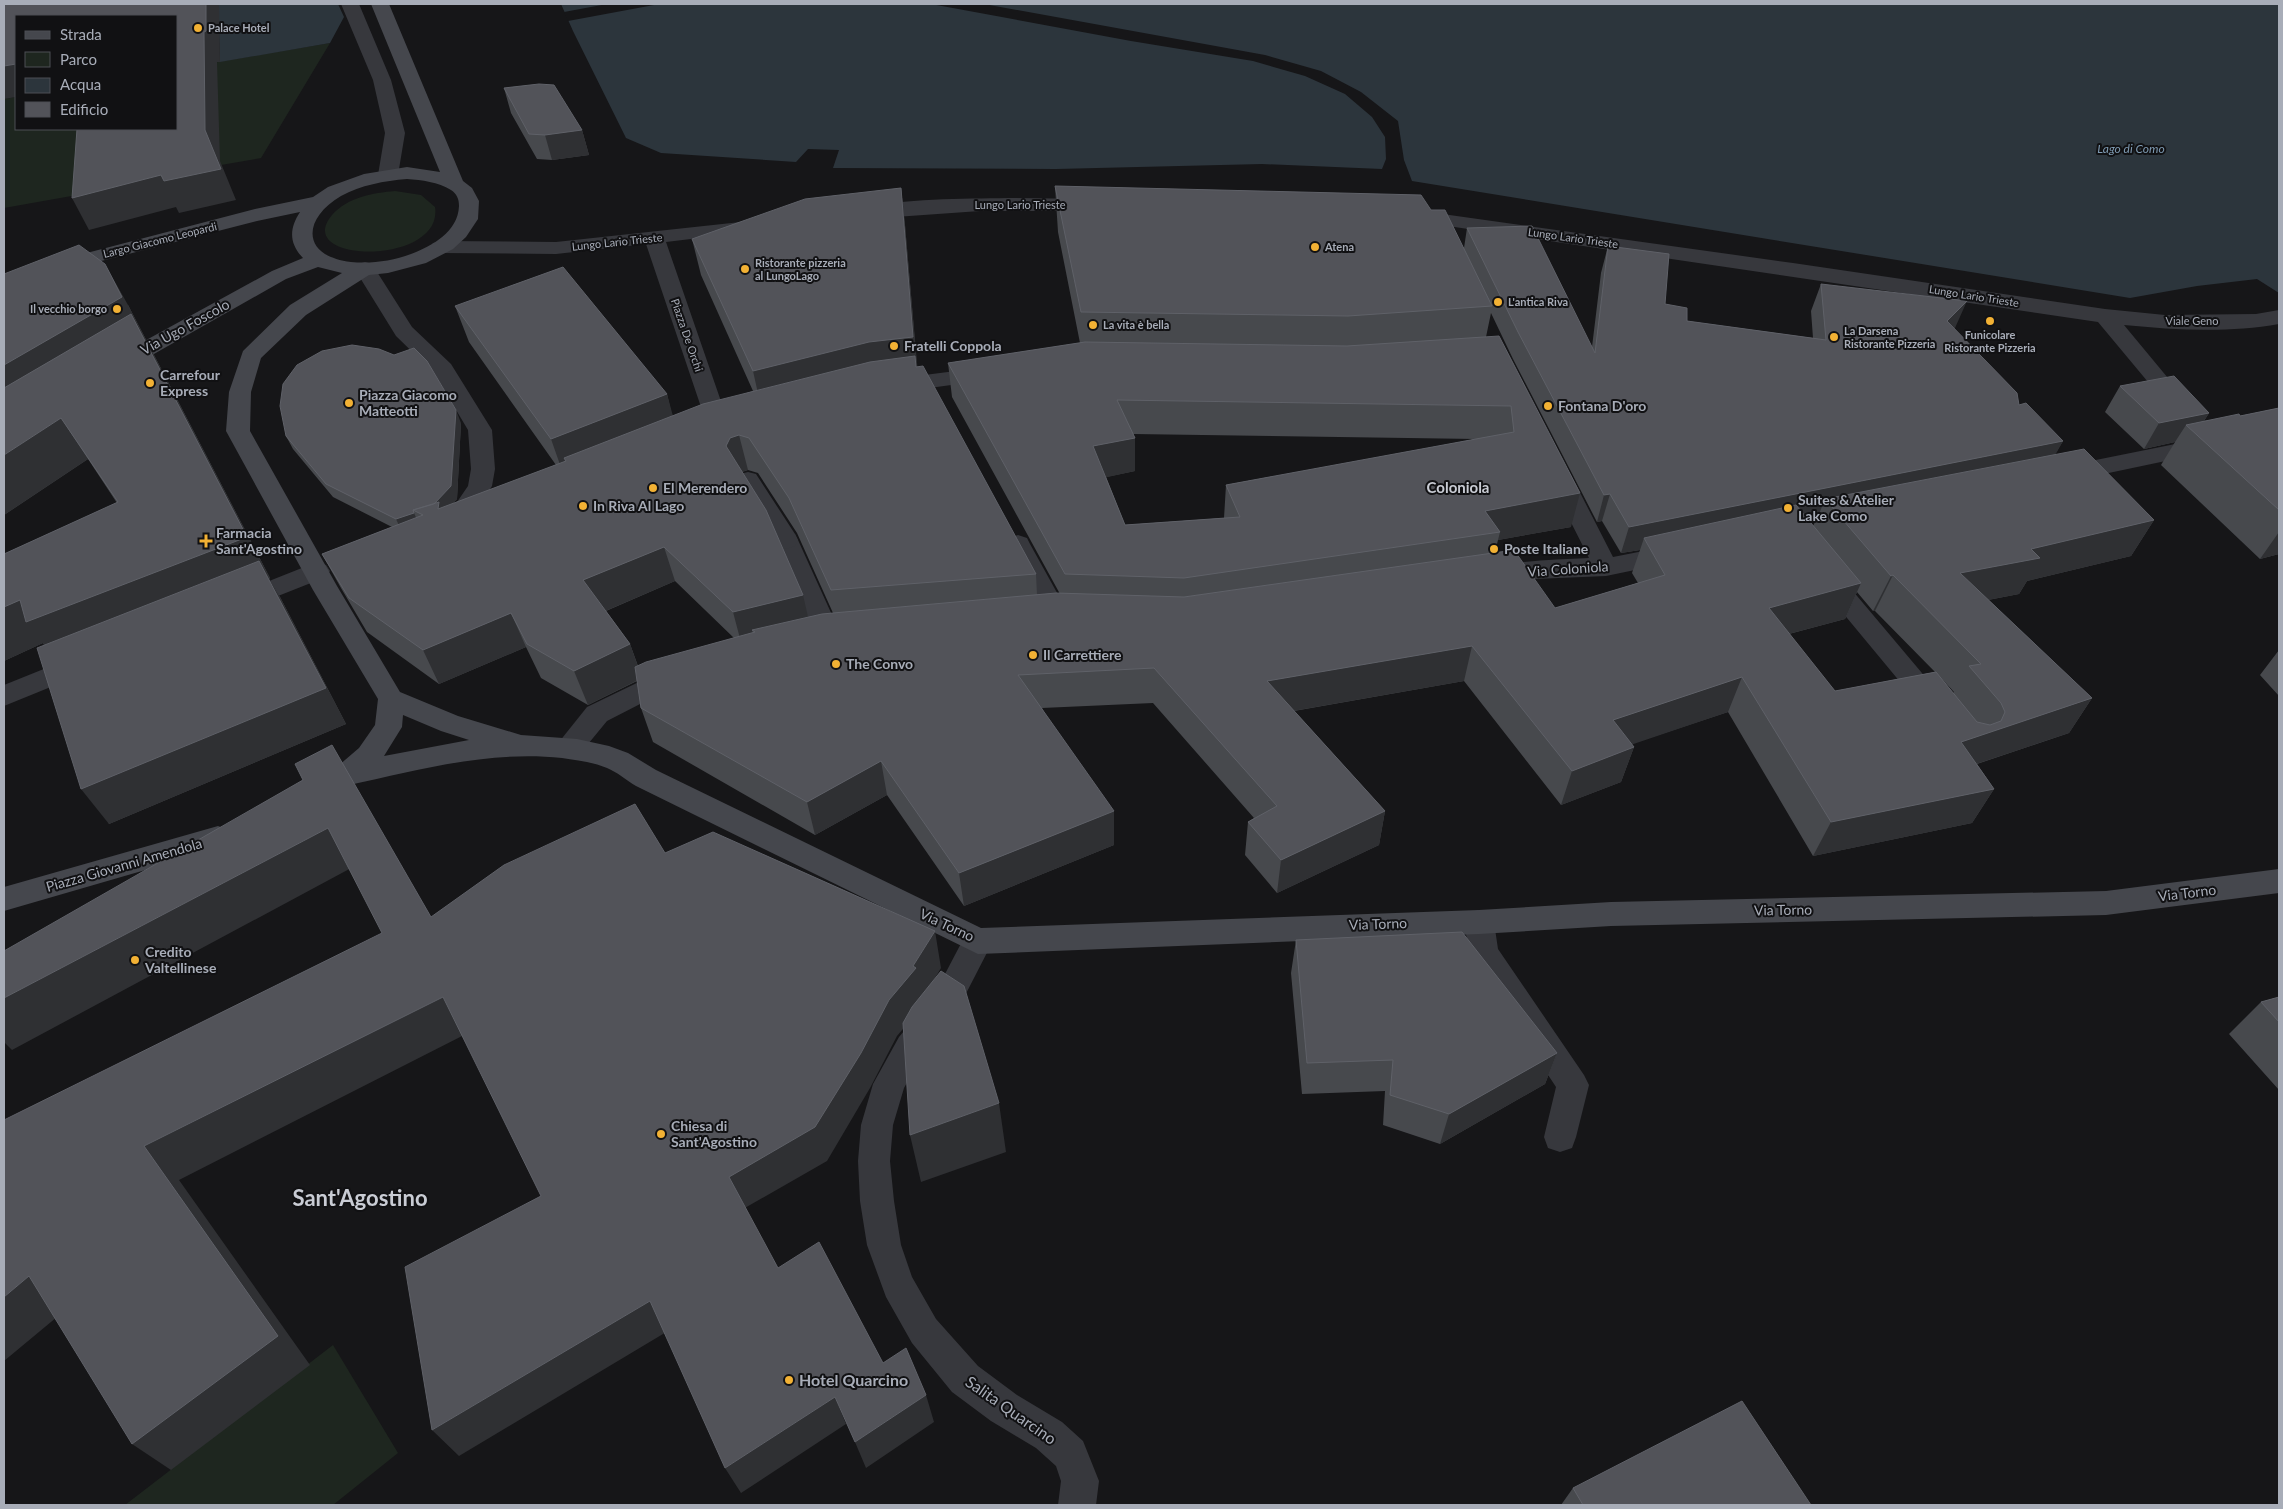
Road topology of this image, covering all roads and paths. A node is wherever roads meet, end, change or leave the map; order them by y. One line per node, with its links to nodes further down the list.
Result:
1 (350, 4): 3 (street)
2 (380, 4): 4 (main road)
3 (388, 175): 4 (main road); 5 (main road)
4 (454, 183): 13 (main road)
5 (320, 202): 14 (main road); 16 (main road, Largo Giacomo Leopardi)
6 (1109, 206): 8 (street, Lungo Lario Trieste)
7 (1393, 215): 9 (street, Lungo Lario Trieste)
8 (848, 216)
9 (1433, 218): 12 (street); 17 (street, Lungo Lario Trieste)
10 (770, 225): 11 (street, Lungo Lario Trieste)
11 (654, 238): 13 (street, Lungo Lario Trieste); 22 (street, Piazza De Orchi)
12 (1446, 244)
13 (440, 247): 15 (main road)
14 (318, 259): 15 (main road); 20 (main road, Via Ugo Foscolo)
15 (364, 268): 26 (street); 30 (main road)
16 (4, 287)
17 (2105, 316): 18 (street, Viale Geno); 24 (street)
18 (2279, 317)
19 (1005, 372): 21 (street)
20 (102, 375)
21 (875, 388)
22 (711, 433)
23 (1549, 456): 31 (street)
24 (2048, 477)
25 (748, 480): 35 (street)
26 (492, 513)
27 (1006, 521): 34 (street)
28 (1695, 549): 31 (street, Via Coloniola)
29 (1813, 559): 40 (street)
30 (329, 567): 33 (street); 39 (main road)
31 (1606, 567): 32 (street, Via Coloniola)
32 (1466, 580)
33 (218, 611)
34 (1028, 620)
35 (800, 644)
36 (108, 654): 38 (street)
37 (695, 670): 42 (street)
38 (4, 696)
39 (391, 698): 41 (main road); 43 (main road)
40 (1949, 724)
41 (521, 745): 42 (main road, Via Torno); 43 (main road)
42 (569, 748): 50 (main road, Via Torno)
43 (349, 774): 44 (main road)
44 (324, 787)
45 (236, 832): 47 (street); 48 (main road, Piazza Giovanni Amendola)
46 (2279, 881): 49 (main road, Via Torno)
47 (152, 884)
48 (4, 899)
49 (1479, 922): 50 (main road, Via Torno); 51 (street)
50 (978, 941): 52 (street, Salita Quarcino)
51 (1560, 1138)
52 (1077, 1505)

